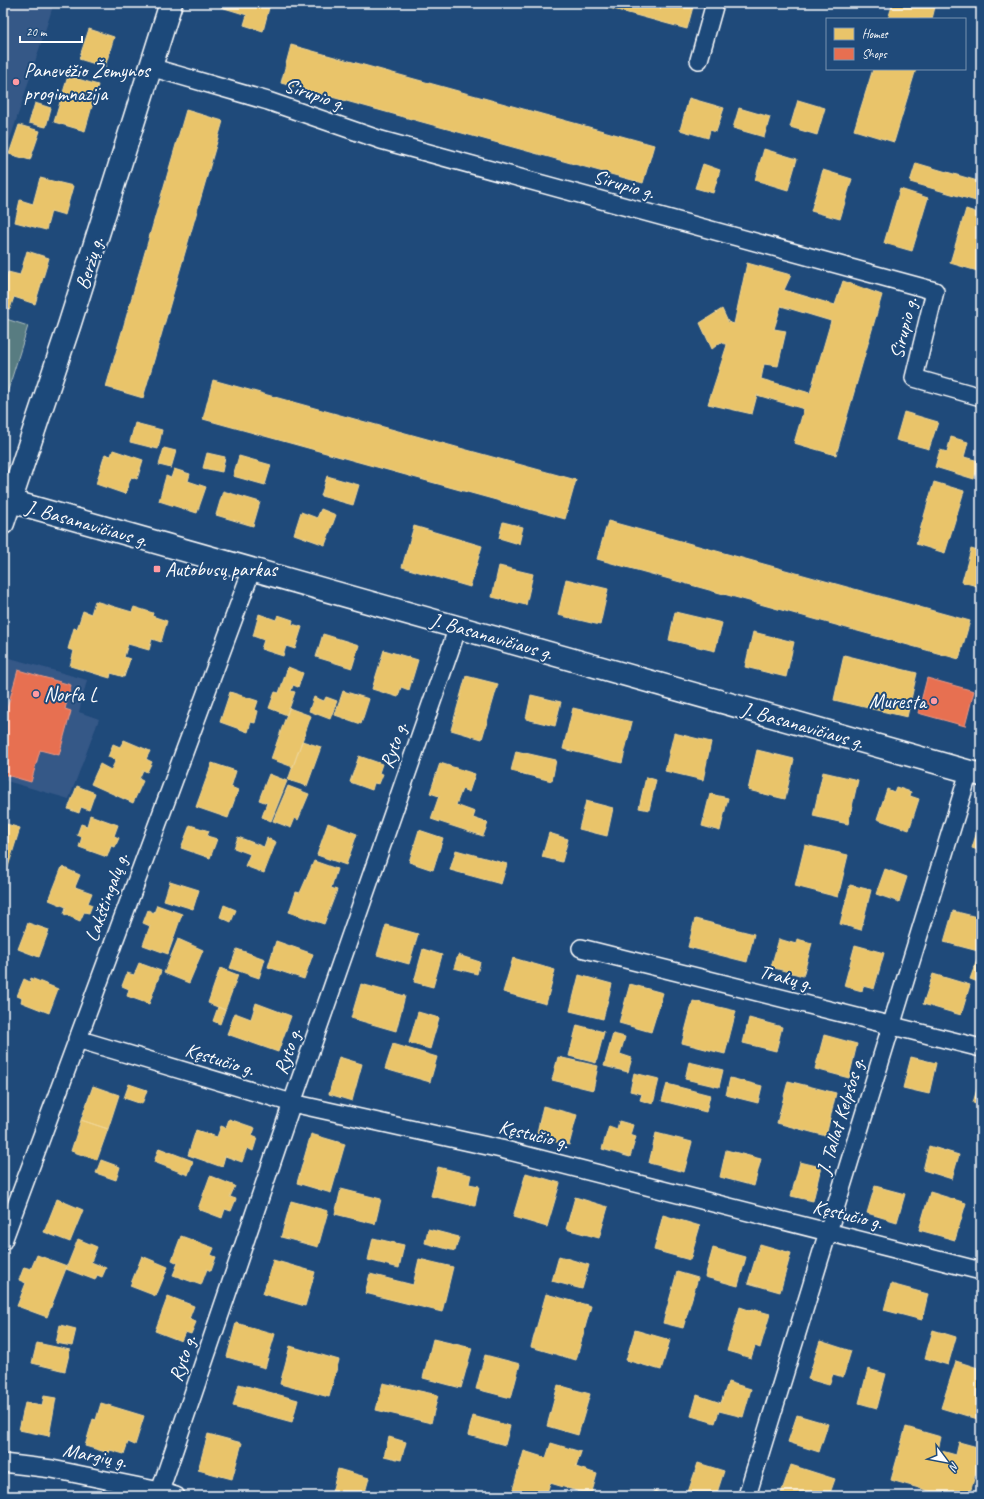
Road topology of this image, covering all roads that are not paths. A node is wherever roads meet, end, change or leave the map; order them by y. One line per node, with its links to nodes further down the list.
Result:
1 (171, 3): 4 (main road, Beržų g.)
2 (715, 3): 3 (street)
3 (699, 60)
4 (150, 67): 5 (street, Sirupio g.); 6 (main road, Beržų g.)
5 (981, 397)
6 (6, 499): 7 (main road, Beržų g.); 8 (main road, J. Basanavičiaus g.)
7 (3, 523)
8 (252, 569): 9 (main road, J. Basanavičiaus g.); 13 (street, Lakštingalų g.)
9 (458, 627): 10 (main road, J. Basanavičiaus g.); 15 (street, Ryto g.)
10 (975, 773): 12 (street, J. Tallat Kelpšos g.)
11 (581, 948): 12 (street, Trakų g.)
12 (891, 1026): 14 (street, Trakų g.); 16 (street, J. Tallat Kelpšos g.)
13 (77, 1039): 15 (street, Kęstučio g.); 17 (street, Lakštingalų g.)
14 (981, 1048)
15 (292, 1103): 16 (street, Kęstučio g.); 20 (street, Ryto g.)
16 (827, 1232): 18 (street, Kęstučio g.); 22 (street, J. Tallat Kelpšos g.)
17 (3, 1241)
18 (981, 1270)
19 (3, 1463): 20 (street, Margių g.)
20 (160, 1491): 21 (street, Margių g.)
21 (176, 1496)
22 (747, 1496)

